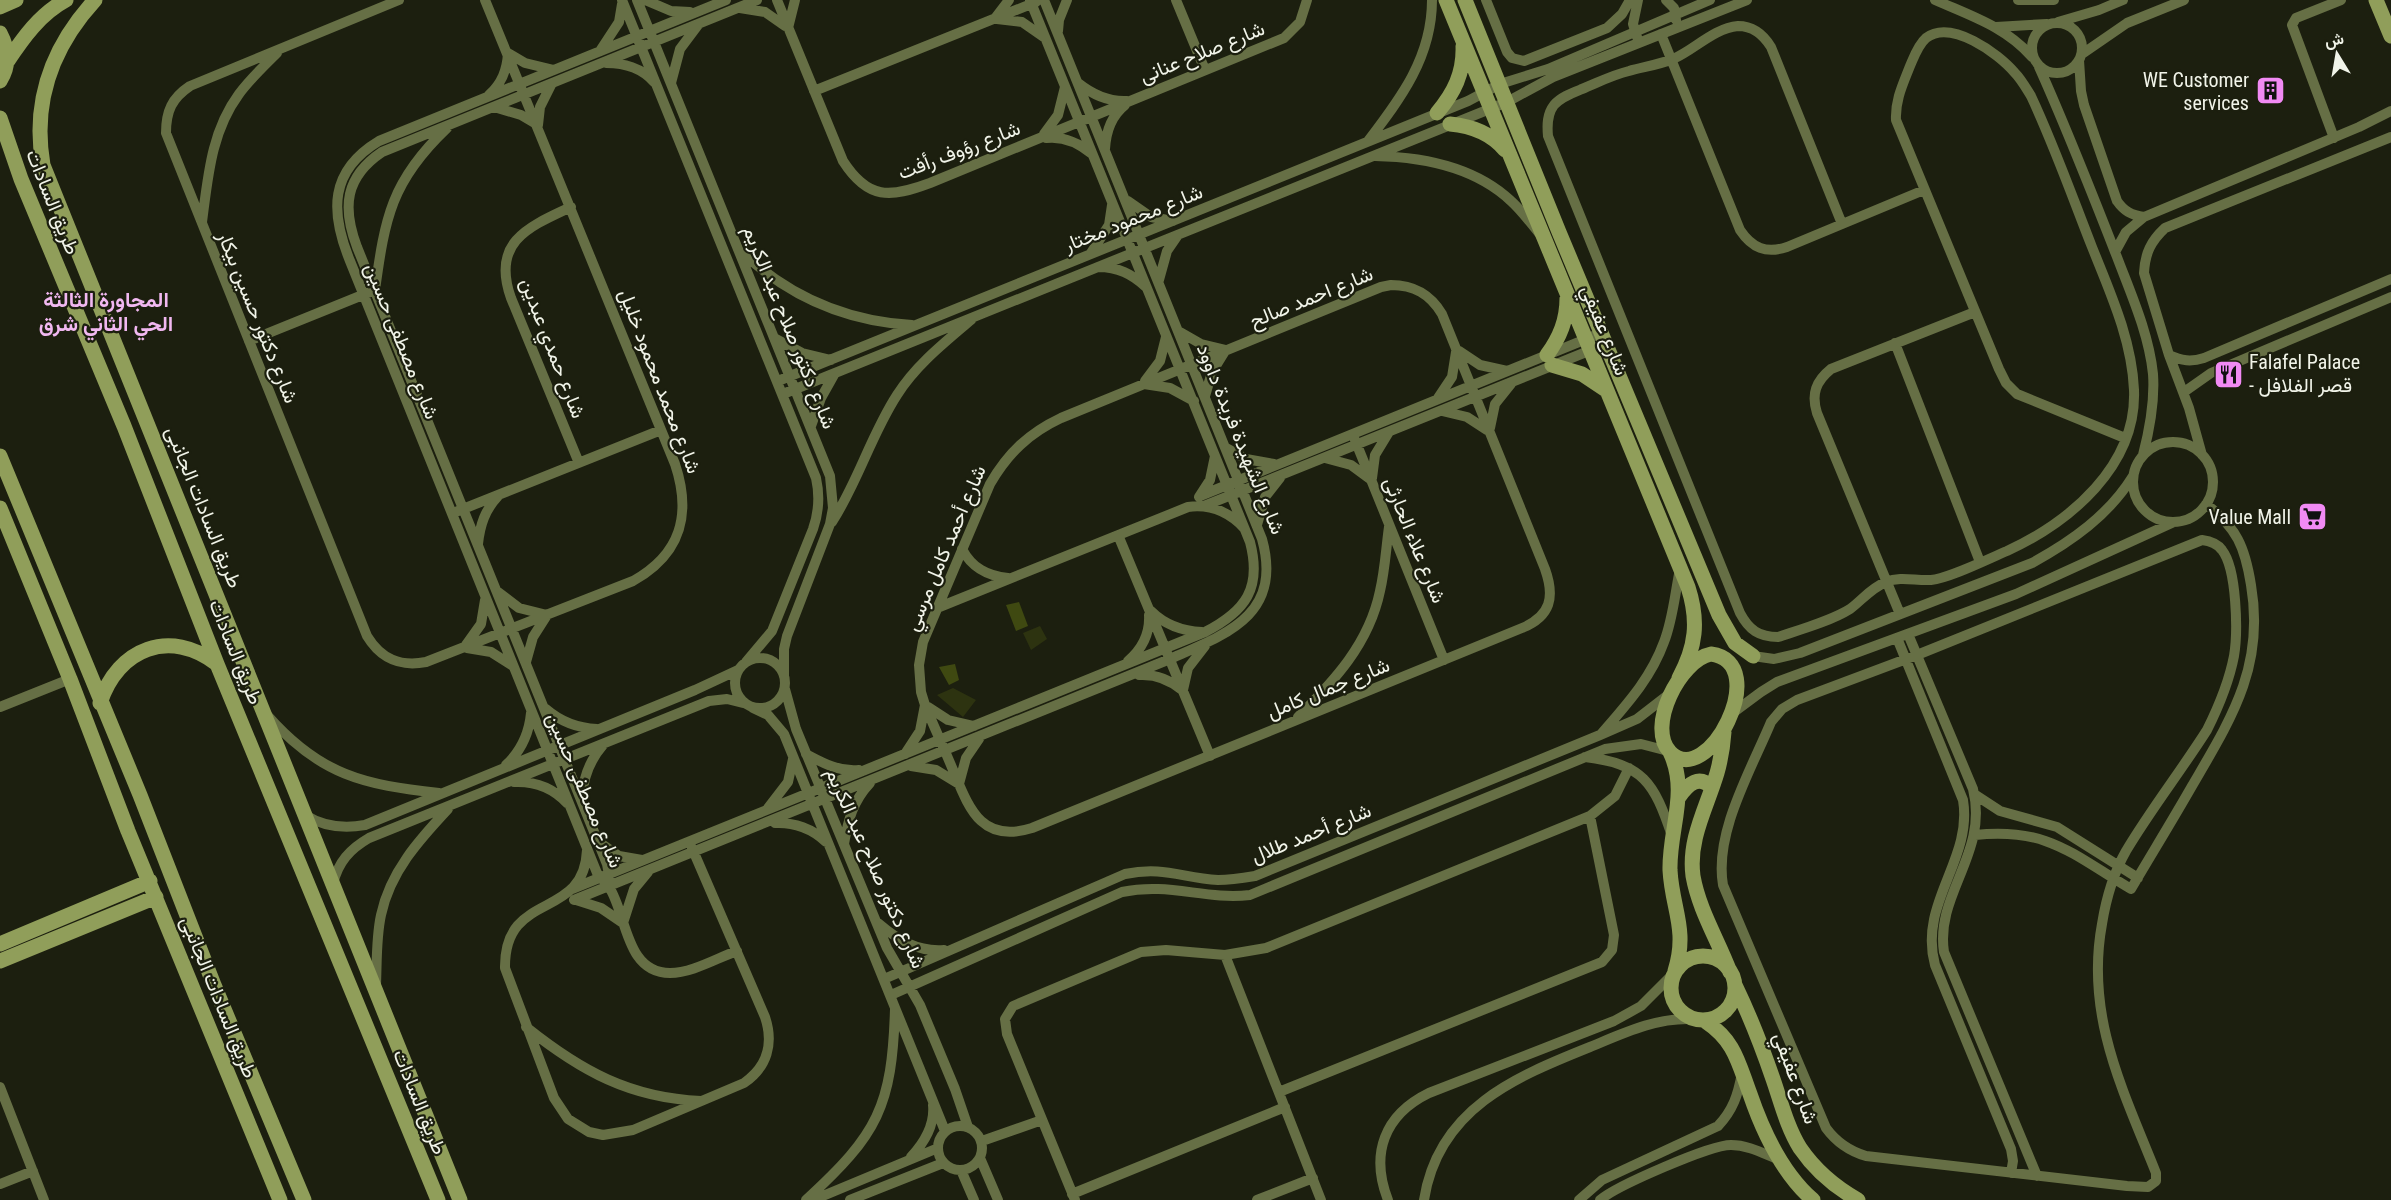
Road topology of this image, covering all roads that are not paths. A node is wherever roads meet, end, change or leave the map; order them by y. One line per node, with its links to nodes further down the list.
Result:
1 (16, 0): 34 (street)
2 (66, 0): 58 (street)
3 (95, 0): 96 (street, طريق السادات الجانبى)
4 (399, 0): 53 (street, شارع دكتور حسين بيكار)
5 (485, 0): 54 (street)
6 (622, 0): 51 (street, شارع دكتور صلاح عبد الكريم); 55 (street)
7 (637, 0): 48 (street, شارع دكتور صلاح عبد الكريم)
8 (645, 0): 37 (street)
9 (726, 0): 37 (street)
10 (757, 0): 35 (street)
11 (777, 0): 41 (street, شارع رؤوف رأفت)
12 (795, 0): 41 (street)
13 (1009, 0): 38 (street)
14 (1066, 0): 46 (street)
15 (1176, 0): 61 (street)
16 (1307, 0): 61 (street, شارع صلاح عنانى)
17 (1432, 0): 88 (street)
18 (1446, 0): 50 (street, شارع عفيفي)
19 (1465, 0): 66 (street, شارع عفيفي)
20 (1486, 0): 21 (street)
21 (1630, 0)
22 (1638, 0): 43 (street)
23 (1666, 0): 36 (street)
24 (1710, 0): 36 (street, شارع محمود مختار)
25 (1747, 0): 42 (street, شارع محمود مختار)
26 (1935, 0): 40 (street)
27 (2019, 0): 28 (street)
28 (2054, 0)
29 (2123, 0): 39 (street)
30 (2341, 0): 86 (street)
31 (2376, 0): 45 (street)
32 (1037, 1): 38 (street); 46 (street, شارع الشهيدة فريدة داوود); 49 (street, شارع الشهيدة فريدة داوود)
33 (2178, 1): 56 (street)
34 (0, 7)
35 (738, 8): 37 (street); 41 (street)
36 (1676, 14): 42 (street); 43 (street, شارع محمود مختار)
37 (698, 17): 48 (street, شارع مصطفى حسين); 65 (street)
38 (993, 19): 49 (street); 70 (street)
39 (2053, 23): 40 (street); 56 (street); 59 (street)
40 (1996, 27): 59 (street)
41 (788, 28): 70 (street, شارع رؤوف رأفت)
42 (1674, 29): 47 (street, شارع محمود مختار)
43 (1634, 32): 52 (street); 66 (street, شارع محمود مختار)
44 (0, 33): 58 (street)
45 (2390, 33)
46 (1058, 34): 63 (street, شارع الشهيدة فريدة داوود)
47 (1661, 34): 52 (street, شارع محمود مختار); 57 (street)
48 (652, 36): 51 (street, شارع مصطفى حسين); 65 (street, شارع دكتور صلاح عبد الكريم)
49 (1046, 39): 67 (street, شارع الشهيدة فريدة داوود)
50 (1463, 40): 72 (street, شارع عفيفي); 77 (street)
51 (639, 41): 55 (street, شارع مصطفى حسين); 69 (street, شارع دكتور صلاح عبد الكريم)
52 (1642, 42): 74 (street, شارع محمود مختار)
53 (281, 48): 104 (street); 104 (street, شارع دكتور حسين بيكار)
54 (508, 53): 60 (street); 68 (street); 71 (street)
55 (601, 57): 60 (street, شارع مصطفى حسين); 64 (street, شارع مصطفى حسين); 69 (street)
56 (2080, 57): 59 (street); 93 (street)
57 (1671, 60): 103 (street); 103 (street); 193 (street)
58 (7, 62): 62 (street)
59 (2036, 63): 94 (street)
60 (554, 70): 68 (street, شارع مصطفى حسين)
61 (1204, 70): 73 (street, شارع صلاح عنانى)
62 (0, 81)
63 (1077, 82): 73 (street); 78 (street, شارع الشهيدة فريدة داوود)
64 (553, 83): 68 (street, شارع مصطفى حسين); 84 (street)
65 (671, 83): 110 (street, شارع دكتور صلاح عبد الكريم)
66 (1500, 84): 72 (street, شارع محمود مختار); 74 (street, شارع عفيفي)
67 (1065, 87): 81 (street, شارع الشهيدة فريدة داوود); 85 (street)
68 (523, 89): 71 (street, شارع مصطفى حسين); 75 (street, شارع مصطفى حسين); 84 (street, شارع محمد محمود خليل)
69 (658, 89): 142 (street, شارع دكتور صلاح عبد الكريم)
70 (814, 92): 85 (street, شارع رؤوف رأفت)
71 (486, 98): 119 (street, شارع مصطفى حسين)
72 (1488, 100): 74 (street, شارع محمود مختار); 77 (street, شارع محمود مختار); 83 (street, شارع محمود مختار); 92 (street, شارع عفيفي)
73 (1130, 101): 78 (street, شارع صلاح عنانى); 89 (street)
74 (1507, 102): 128 (street, شارع عفيفي)
75 (494, 107): 82 (street, شارع مصطفى حسين); 84 (street)
76 (2391, 111): 80 (street)
77 (1437, 113): 88 (street, شارع محمود مختار)
78 (1091, 117): 81 (street, شارع رؤوف رأفت); 89 (street, شارع الشهيدة فريدة داوود)
79 (0, 118): 95 (street, طريق السادات)
80 (2373, 121): 86 (street); 87 (street)
81 (1080, 122): 85 (street, شارع رؤوف رأفت); 90 (street, شارع الشهيدة فريدة داوود)
82 (451, 124): 118 (street); 118 (street, شارع مصطفى حسين)
83 (1450, 124): 91 (street, شارع محمود مختار); 92 (street)
84 (538, 125): 100 (street, شارع محمد محمود خليل)
85 (1040, 138): 90 (street)
86 (2334, 138): 101 (street)
87 (2386, 138): 134 (street)
88 (1367, 142): 102 (street, شارع محمود مختار)
89 (1105, 151): 98 (street, شارع الشهيدة فريدة داوود)
90 (1094, 156): 99 (street, شارع الشهيدة فريدة داوود)
91 (1369, 156): 105 (street, شارع محمود مختار); 108 (street)
92 (1510, 156): 108 (street, شارع عفيفي)
93 (2103, 157): 94 (street); 101 (street)
94 (2082, 166): 112 (street)
95 (21, 179): 96 (street); 171 (street, طريق السادات)
96 (48, 180): 161 (street, طريق السادات الجانبى)
97 (1924, 190): 103 (street); 122 (street); 160 (street)
98 (1125, 199): 102 (street); 106 (street, شارع الشهيدة فريدة داوود)
99 (1113, 202): 107 (street, شارع الشهيدة فريدة داوود); 113 (street)
100 (571, 207): 156 (street, شارع محمد محمود خليل); 169 (street, شارع حمدي عبدين)
101 (2144, 216): 112 (street)
102 (1173, 221): 106 (street, شارع محمود مختار)
103 (1842, 224)
104 (202, 225): 129 (street, شارع دكتور حسين بيكار)
105 (1179, 233): 109 (street, شارع محمود مختار); 116 (street)
106 (1139, 234): 107 (street, شارع محمود مختار); 109 (street, شارع الشهيدة فريدة داوود)
107 (1128, 239): 111 (street, شارع الشهيدة فريدة داوود); 113 (street, شارع محمود مختار)
108 (1544, 239): 120 (street, شارع عفيفي)
109 (1144, 247): 111 (street, شارع محمود مختار); 116 (street, شارع الشهيدة فريدة داوود)
110 (739, 249): 124 (street); 127 (street, شارع دكتور صلاح عبد الكريم)
111 (1133, 252): 114 (street, شارع محمود مختار); 117 (street, شارع الشهيدة فريدة داوود)
112 (2115, 252): 165 (street)
113 (1089, 255): 124 (street, شارع محمود مختار)
114 (1095, 267): 117 (street); 123 (street, شارع محمود مختار)
115 (2391, 279): 134 (street)
116 (1159, 284): 125 (street, شارع الشهيدة فريدة داوود)
117 (1148, 289): 126 (street, شارع الشهيدة فريدة داوود)
118 (375, 290): 119 (street); 180 (street, شارع مصطفى حسين)
119 (364, 295): 129 (street); 181 (street, شارع مصطفى حسين)
120 (1568, 295): 131 (street, شارع عفيفي); 136 (street)
121 (2391, 297): 148 (street)
122 (1975, 312): 130 (street); 160 (street)
123 (978, 315): 140 (street, شارع محمود مختار); 183 (street)
124 (915, 325): 135 (street, شارع محمود مختار)
125 (1178, 331): 133 (street); 137 (street, شارع الشهيدة فريدة داوود)
126 (1167, 335): 138 (street, شارع الشهيدة فريدة داوود); 144 (street)
127 (774, 338): 135 (street); 141 (street, شارع دكتور صلاح عبد الكريم)
128 (1604, 339): 131 (street); 204 (street, شارع عفيفي)
129 (249, 341): 207 (street, شارع دكتور حسين بيكار)
130 (1895, 343): 189 (street); 193 (street)
131 (1588, 345): 136 (street); 147 (street, شارع عفيفي)
132 (1456, 349): 133 (street, شارع احمد صالح); 139 (street); 145 (street, شارع احمد صالح); 152 (street)
133 (1226, 350): 137 (street, شارع احمد صالح); 150 (street)
134 (2169, 355): 148 (street)
135 (831, 360): 141 (street, شارع محمود مختار)
136 (1550, 360): 139 (street); 143 (street); 147 (street)
137 (1192, 364): 138 (street, شارع احمد صالح); 150 (street, شارع الشهيدة فريدة داوود)
138 (1180, 368): 144 (street, شارع أحمد كامل مرسي); 153 (street, شارع الشهيدة فريدة داوود)
139 (1508, 371): 145 (street)
140 (835, 373): 146 (street, شارع محمود مختار); 155 (street)
141 (790, 376): 142 (street, شارع محمود مختار); 146 (street, شارع دكتور صلاح عبد الكريم)
142 (778, 381): 149 (street, شارع دكتور صلاح عبد الكريم)
143 (1512, 382): 151 (street); 158 (street)
144 (1143, 384): 153 (street); 188 (street, شارع أحمد كامل مرسي)
145 (1471, 386): 151 (street, شارع جمال كامل); 152 (street)
146 (795, 388): 149 (street, شارع محمود مختار); 155 (street, شارع دكتور صلاح عبد الكريم)
147 (1607, 391): 190 (street, شارع عفيفي)
148 (2184, 392): 166 (street)
149 (783, 393): 218 (street, شارع دكتور صلاح عبد الكريم)
150 (1205, 397): 163 (street, شارع الشهيدة فريدة داوود)
151 (1476, 397): 154 (street); 158 (street, شارع جمال كامل)
152 (1436, 400): 159 (street)
153 (1194, 401): 164 (street, شارع الشهيدة فريدة داوود)
154 (1441, 411): 157 (street); 158 (street)
155 (811, 426): 183 (street, شارع دكتور صلاح عبد الكريم)
156 (662, 430): 169 (street); 200 (street, شارع محمد محمود خليل)
157 (1389, 432): 162 (street); 174 (street)
158 (1490, 432): 213 (street, شارع جمال كامل)
159 (1353, 434): 162 (street, شارع علاء الحارثى); 170 (street)
160 (2125, 438): 189 (street)
161 (154, 439): 171 (street); 231 (street, طريق السادات الجانبى)
162 (1358, 445): 168 (street); 174 (street, شارع علاء الحارثى)
163 (1226, 448): 170 (street); 175 (street, شارع الشهيدة فريدة داوود)
164 (1215, 453): 175 (street, شارع الشهيدة فريدة داوود); 177 (street)
165 (2143, 455): 166 (street); 173 (street)
166 (2202, 455): 178 (street)
167 (0, 456): 226 (street)
168 (1325, 458): 172 (street); 174 (street)
169 (579, 463): 176 (street)
170 (1280, 464): 175 (street)
171 (142, 471): 216 (street, طريق السادات)
172 (1284, 475): 175 (street); 185 (street)
173 (2133, 476): 182 (street); 192 (street)
174 (1372, 482): 184 (street, شارع علاء الحارثى)
175 (1236, 488): 177 (street); 185 (street, شارع الشهيدة فريدة داوود)
176 (500, 494): 180 (street); 187 (street)
177 (1202, 501): 185 (street); 186 (street)
178 (2206, 504): 182 (street); 296 (street)
179 (0, 508): 222 (street, طريق السادات الجانبى)
180 (463, 509): 181 (street); 187 (street, شارع مصطفى حسين)
181 (452, 513): 195 (street, شارع مصطفى حسين)
182 (2174, 522): 196 (street)
183 (830, 524): 220 (street, شارع دكتور صلاح عبد الكريم)
184 (1389, 524): 213 (street, شارع علاء الحارثى); 234 (street)
185 (1251, 527): 205 (street, شارع الشهيدة فريدة داوود)
186 (1118, 535): 191 (street); 198 (street)
187 (478, 544): 194 (street, شارع مصطفى حسين)
188 (962, 549): 191 (street); 197 (street, شارع أحمد كامل مرسي)
189 (1980, 562): 193 (street)
190 (1680, 566): 223 (street, شارع عفيفي); 237 (street)
191 (1011, 578): 197 (street)
192 (1990, 580): 196 (street); 199 (street)
193 (1887, 582): 199 (street)
194 (497, 591): 200 (street); 201 (street, شارع مصطفى حسين)
195 (485, 595): 202 (street, شارع مصطفى حسين); 207 (street)
196 (2000, 600): 203 (street)
197 (937, 608): 227 (street, شارع أحمد كامل مرسي)
198 (1149, 608): 205 (street); 208 (street); 217 (street)
199 (1900, 614): 210 (street)
200 (547, 615): 201 (street, شارع محمد محمود خليل); 215 (street)
201 (512, 628): 202 (street, شارع محمد محمود خليل); 215 (street, شارع مصطفى حسين)
202 (500, 633): 207 (street, شارع دكتور حسين بيكار); 219 (street, شارع مصطفى حسين)
203 (1908, 634): 206 (street); 209 (street)
204 (1730, 636): 210 (street, شارع عفيفي); 212 (street)
205 (1207, 637): 208 (street, شارع الشهيدة فريدة داوود); 211 (street, شارع الشهيدة فريدة داوود); 225 (street)
206 (1897, 638): 214 (street); 233 (street)
207 (464, 647): 219 (street)
208 (1165, 648): 211 (street); 217 (street, شارع الشهيدة فريدة داوود)
209 (1917, 655): 214 (street); 266 (street); 294 (street)
210 (1753, 656): 212 (street)
211 (1170, 659): 221 (street, شارع الشهيدة فريدة داوود); 225 (street)
212 (1726, 659): 223 (street); 233 (street)
213 (1444, 660): 234 (street, شارع جمال كامل)
214 (1906, 660): 311 (street); 345 (street)
215 (526, 662): 230 (street, شارع مصطفى حسين)
216 (217, 664): 226 (street); 252 (street, طريق السادات)
217 (1125, 664): 235 (street, شارع الشهيدة فريدة داوود)
218 (742, 666): 220 (street); 228 (street); 236 (street, شارع دكتور صلاح عبد الكريم)
219 (514, 667): 232 (street, شارع مصطفى حسين)
220 (784, 675): 224 (street)
221 (1130, 676): 225 (street); 238 (street, شارع الشهيدة فريدة داوود)
222 (70, 679): 229 (street); 281 (street, طريق السادات الجانبى)
223 (1676, 684): 237 (street, شارع أحمد طلال); 245 (street)
224 (785, 688): 228 (street); 246 (street, شارع دكتور صلاح عبد الكريم)
225 (1183, 690): 248 (street)
226 (100, 703): 267 (street)
227 (925, 705): 235 (street); 239 (street, شارع أحمد كامل مرسي); 247 (street)
228 (748, 706): 240 (street, شارع دكتور صلاح عبد الكريم); 251 (street, شارع دكتور صلاح عبد الكريم)
229 (0, 707)
230 (544, 708): 236 (street); 242 (street, شارع مصطفى حسين)
231 (263, 709): 253 (street, طريق السادات الجانبى); 264 (street)
232 (532, 710): 243 (street, شارع مصطفى حسين); 257 (street)
233 (1727, 721): 245 (street); 263 (street, شارع عفيفي)
234 (1294, 722): 248 (street, شارع جمال كامل)
235 (975, 726): 239 (street, شارع الشهيدة فريدة داوود)
236 (600, 729): 242 (street, شارع دكتور صلاح عبد الكريم)
237 (1600, 735): 241 (street); 280 (street, شارع أحمد طلال)
238 (981, 737): 244 (street, شارع الشهيدة فريدة داوود); 261 (street)
239 (940, 740): 244 (street, شارع جمال كامل); 247 (street, شارع الشهيدة فريدة داوود)
240 (605, 743): 250 (street, شارع دكتور صلاح عبد الكريم); 270 (street)
241 (1626, 744): 245 (street, شارع أحمد طلال); 249 (street, شارع أحمد طلال)
242 (559, 746): 243 (street, شارع دكتور صلاح عبد الكريم); 250 (street, شارع مصطفى حسين)
243 (548, 750): 254 (street, شارع مصطفى حسين); 257 (street, شارع دكتور صلاح عبد الكريم)
244 (945, 751): 255 (street, شارع الشهيدة فريدة داوود); 261 (street, شارع جمال كامل)
245 (1669, 752): 268 (street)
246 (806, 753): 258 (street); 262 (street, شارع دكتور صلاح عبد الكريم)
247 (905, 754): 258 (street, شارع الشهيدة فريدة داوود)
248 (1210, 756): 261 (street, شارع جمال كامل)
249 (1584, 757): 256 (street); 286 (street, شارع أحمد طلال)
250 (565, 759): 254 (street, شارع دكتور صلاح عبد الكريم); 270 (street, شارع مصطفى حسين)
251 (794, 759): 265 (street, شارع دكتور صلاح عبد الكريم); 274 (street)
252 (258, 761): 253 (street); 325 (street, طريق السادات)
253 (284, 762): 276 (street, طريق السادات الجانبى)
254 (553, 764): 260 (street, شارع دكتور صلاح عبد الكريم); 271 (street, شارع مصطفى حسين)
255 (910, 765): 259 (street, شارع الشهيدة فريدة داوود); 261 (street)
256 (1629, 768): 277 (street); 284 (street)
257 (502, 769): 264 (street, شارع دكتور صلاح عبد الكريم)
258 (866, 770): 262 (street, شارع الشهيدة فريدة داوود)
259 (871, 781): 269 (street, شارع الشهيدة فريدة داوود); 289 (street)
260 (508, 782): 271 (street); 273 (street, شارع دكتور صلاح عبد الكريم)
261 (959, 784)
262 (820, 789): 265 (street, شارع الشهيدة فريدة داوود); 269 (street, شارع دكتور صلاح عبد الكريم)
263 (1712, 789): 268 (street); 315 (street, شارع عفيفي)
264 (443, 794): 279 (street, شارع دكتور صلاح عبد الكريم)
265 (808, 794): 272 (street, شارع دكتور صلاح عبد الكريم); 274 (street, شارع الشهيدة فريدة داوود)
266 (1974, 794): 275 (street); 283 (street)
267 (140, 795): 281 (street); 317 (street)
268 (1679, 797): 284 (street)
269 (825, 800): 272 (street, شارع الشهيدة فريدة داوود); 289 (street, شارع دكتور صلاح عبد الكريم)
270 (582, 802): 287 (street, شارع مصطفى حسين)
271 (570, 805): 290 (street, شارع مصطفى حسين)
272 (813, 805): 278 (street, شارع الشهيدة فريدة داوود); 291 (street, شارع دكتور صلاح عبد الكريم)
273 (451, 806): 285 (street, شارع دكتور صلاح عبد الكريم); 319 (street)
274 (764, 812): 288 (street)
275 (2008, 814): 282 (street); 294 (street)
276 (305, 815): 279 (street, شارع دكتور صلاح عبد الكريم); 299 (street, طريق السادات الجانبى)
277 (1590, 816): 308 (street); 328 (street)
278 (769, 823): 291 (street); 292 (street, شارع الشهيدة فريدة داوود)
279 (365, 825): 285 (street)
280 (1381, 825): 286 (street); 306 (street, شارع أحمد طلال)
281 (128, 831): 298 (street, طريق السادات الجانبى)
282 (2005, 833): 283 (street); 297 (street)
283 (1975, 835): 310 (street)
284 (1672, 837): 314 (street)
285 (369, 838): 299 (street, شارع دكتور صلاح عبد الكريم)
286 (1387, 838): 318 (street, شارع أحمد طلال)
287 (598, 841): 293 (street); 295 (street, شارع مصطفى حسين)
288 (690, 842): 292 (street); 293 (street)
289 (844, 845): 303 (street, شارع دكتور صلاح عبد الكريم)
290 (587, 846): 295 (street, شارع مصطفى حسين); 301 (street)
291 (829, 846): 316 (street, شارع دكتور صلاح عبد الكريم)
292 (694, 853): 293 (street); 307 (street)
293 (647, 866): 295 (street); 300 (street); 304 (street)
294 (2119, 866): 296 (street); 297 (street)
295 (605, 876): 300 (street, شارع مصطفى حسين); 301 (street)
296 (2138, 878): 297 (street)
297 (2114, 879): 346 (street)
298 (150, 881): 302 (street, طريق السادات الجانبى); 305 (street)
299 (333, 884): 319 (street, طريق السادات الجانبى)
300 (609, 887): 301 (street); 304 (street)
301 (573, 894): 304 (street); 324 (street)
302 (156, 897): 309 (street); 312 (street, طريق السادات الجانبى)
303 (876, 921): 306 (street); 313 (street, شارع دكتور صلاح عبد الكريم)
304 (623, 923): 307 (street)
305 (0, 944)
306 (950, 950): 313 (street, شارع أحمد طلال)
307 (737, 951): 330 (street)
308 (1225, 956): 328 (street); 332 (street)
309 (0, 961)
310 (1947, 961): 311 (street); 337 (street)
311 (1935, 965): 341 (street)
312 (186, 971): 317 (street); 352 (street, طريق السادات الجانبى)
313 (899, 972): 316 (street, شارع أحمد طلال); 318 (street, شارع دكتور صلاح عبد الكريم)
314 (1675, 972): 315 (street); 322 (street); 363 (street)
315 (1733, 978): 322 (street); 367 (street, شارع عفيفي)
316 (884, 979): 320 (street, شارع دكتور صلاح عبد الكريم)
317 (214, 985): 353 (street)
318 (909, 987): 320 (street, شارع أحمد طلال); 333 (street, شارع دكتور صلاح عبد الكريم)
319 (375, 988): 323 (street, طريق السادات الجانبى)
320 (891, 995): 321 (street, شارع دكتور صلاح عبد الكريم)
321 (895, 1006): 329 (street, شارع دكتور صلاح عبد الكريم); 356 (street)
322 (1698, 1020): 326 (street); 364 (street)
323 (389, 1023): 325 (street); 355 (street, طريق السادات الجانبى)
324 (526, 1026): 330 (street); 330 (street)
325 (369, 1032): 354 (street, طريق السادات)
326 (1742, 1070): 340 (street); 365 (street)
327 (0, 1087): 344 (street)
328 (1279, 1092): 331 (street)
329 (933, 1098): 334 (street, شارع دكتور صلاح عبد الكريم); 339 (street)
330 (703, 1101)
331 (1285, 1107): 347 (street); 349 (street)
332 (1042, 1120): 335 (street); 349 (street)
333 (968, 1126): 334 (street); 335 (street)
334 (945, 1131): 336 (street)
335 (982, 1141): 338 (street)
336 (938, 1148): 339 (street); 342 (street)
337 (2028, 1156): 341 (street); 346 (street)
338 (980, 1158): 343 (street); 360 (street)
339 (907, 1161): 357 (street)
340 (1780, 1161): 350 (street); 366 (street)
341 (2013, 1161): 345 (street)
342 (943, 1162): 343 (street); 358 (street)
343 (961, 1170): 359 (street)
344 (33, 1171): 348 (street); 351 (street)
345 (2011, 1173): 346 (street)
346 (2037, 1176)
347 (1313, 1178): 361 (street); 362 (street)
348 (0, 1184)
349 (1073, 1197)
350 (1809, 1198)
351 (44, 1200)
352 (280, 1200)
353 (304, 1200)
354 (438, 1200)
355 (460, 1200)
356 (806, 1200)
357 (813, 1200)
358 (850, 1200)
359 (974, 1200)
360 (998, 1200)
361 (1257, 1200)
362 (1322, 1200)
363 (1389, 1200)
364 (1424, 1200)
365 (1579, 1200)
366 (1600, 1200)
367 (1858, 1200)

